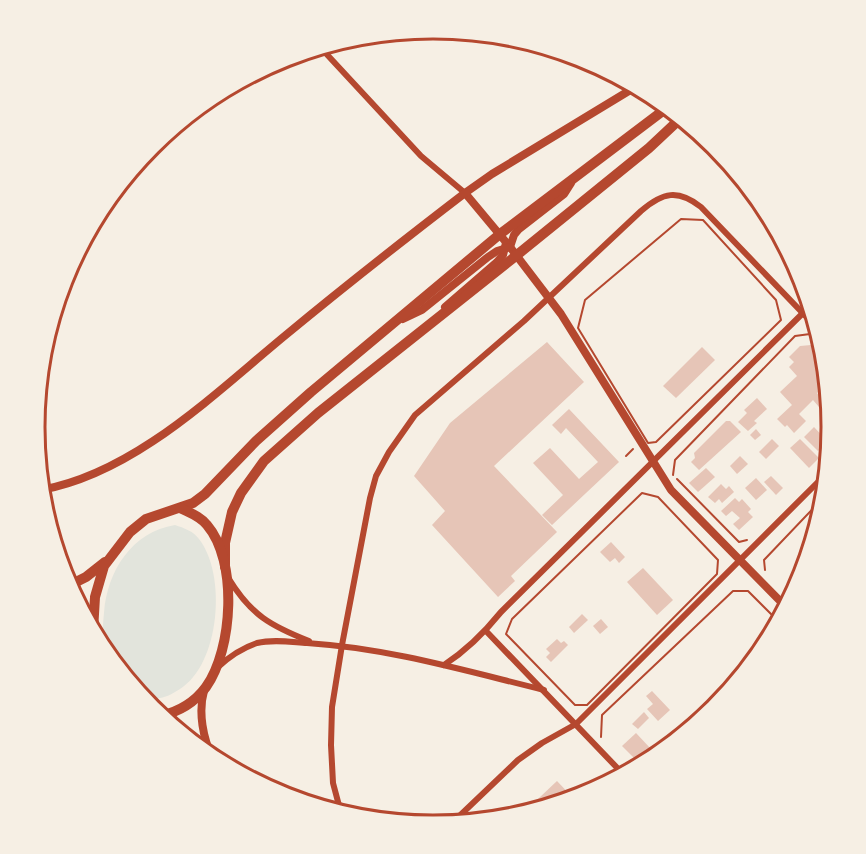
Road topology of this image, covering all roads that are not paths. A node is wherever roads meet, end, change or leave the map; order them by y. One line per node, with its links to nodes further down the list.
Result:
1 (327, 54): 6 (street)
2 (628, 92): 6 (street)
3 (661, 113): 5 (highway)
4 (675, 124): 7 (highway)
5 (578, 175): 7 (highway); 7 (street)
6 (465, 193): 7 (street); 12 (street)
7 (508, 245): 8 (street); 13 (highway); 16 (highway)
8 (549, 297): 9 (street); 10 (street); 22 (street)
9 (803, 313): 10 (street)
10 (653, 462): 15 (street); 20 (street)
11 (817, 483): 15 (street)
12 (50, 488)
13 (180, 508): 14 (highway); 16 (highway)
14 (108, 560): 17 (highway); 19 (highway)
15 (740, 561): 18 (street); 28 (street)
16 (225, 570): 21 (street); 24 (highway)
17 (78, 582)
18 (780, 601)
19 (94, 615)
20 (486, 631): 23 (street); 26 (street)
21 (315, 643): 22 (street); 24 (street)
22 (342, 645): 23 (street); 31 (street)
23 (444, 665): 26 (street)
24 (216, 669): 25 (highway)
25 (206, 687): 27 (highway); 29 (street)
26 (544, 690): 28 (street)
27 (171, 713)
28 (576, 724): 30 (street); 32 (street)
29 (206, 742)
30 (618, 768)
31 (338, 803)
32 (462, 814)

